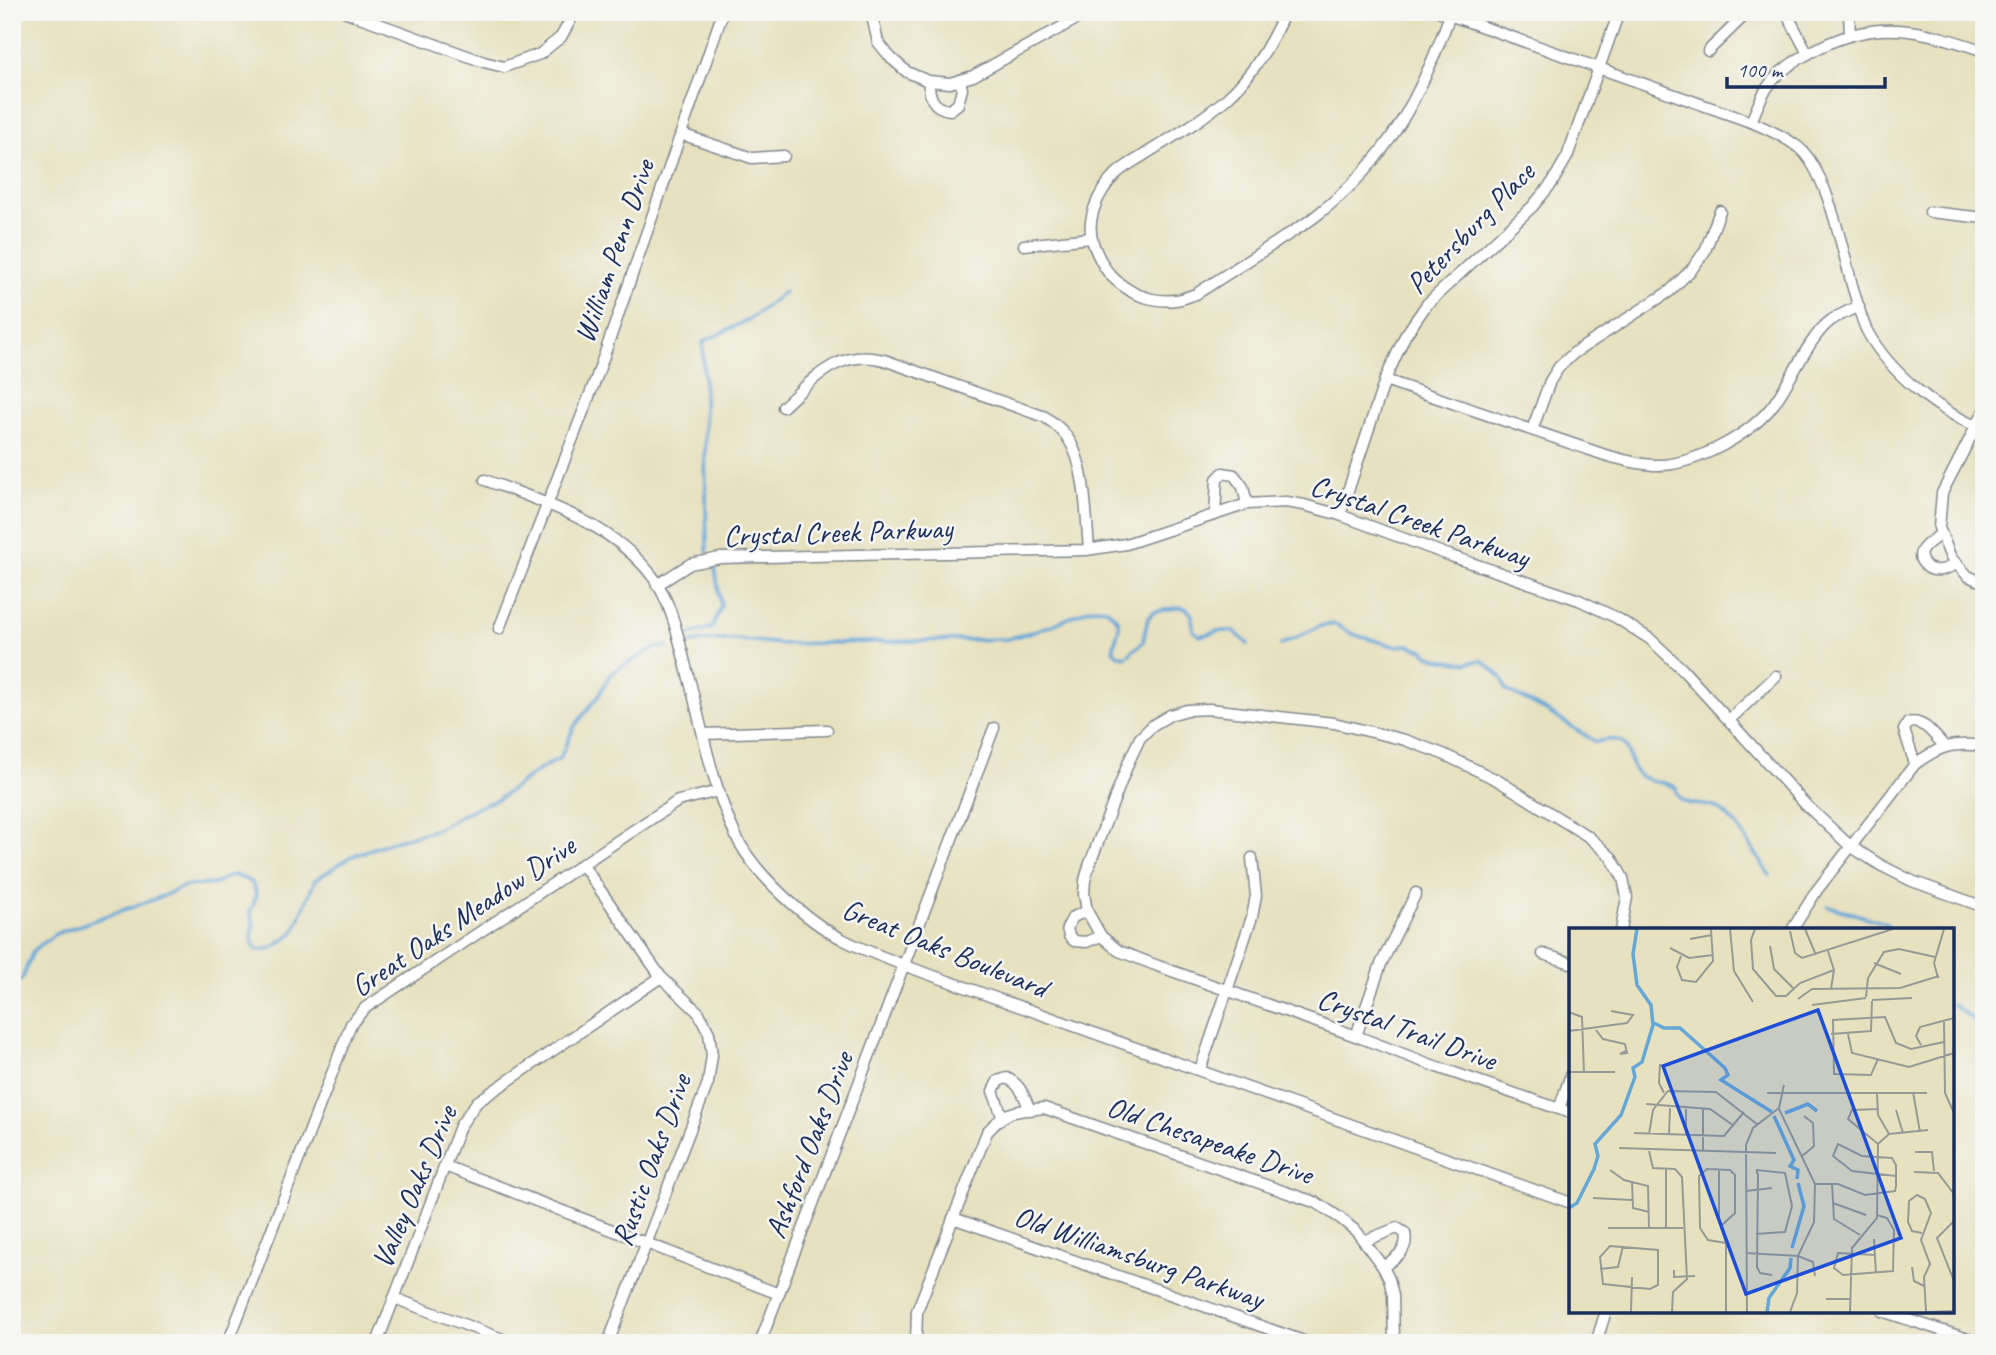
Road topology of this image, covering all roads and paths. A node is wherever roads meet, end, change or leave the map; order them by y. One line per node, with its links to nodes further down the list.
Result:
1 (346, 12): 2 (street)
2 (575, 12)
3 (723, 12): 20 (street, William Penn Drive)
4 (871, 12): 18 (street)
5 (1088, 12): 17 (street)
6 (1285, 12): 25 (street)
7 (1619, 12): 16 (street, Petersburg Place)
8 (1748, 12): 13 (street)
9 (1786, 12): 15 (street)
10 (1849, 12): 12 (street)
11 (1447, 13): 16 (street); 25 (street)
12 (1850, 35): 14 (street); 15 (street)
13 (1708, 51)
14 (1984, 51)
15 (1808, 54): 19 (street)
16 (1599, 69): 19 (street); 28 (street, Petersburg Place)
17 (960, 80): 18 (street); 18 (street)
18 (928, 81)
19 (1751, 122): 27 (street)
20 (681, 134): 21 (street); 34 (street, William Penn Drive)
21 (784, 156)
22 (1720, 211): 32 (street)
23 (1930, 212): 24 (street)
24 (1984, 218)
25 (1091, 239): 26 (street)
26 (1024, 245)
27 (1859, 306): 31 (street); 32 (street)
28 (1385, 380): 32 (street); 37 (street, Petersburg Place)
29 (783, 407): 39 (street)
30 (1984, 411): 31 (street)
31 (1980, 428): 38 (street)
32 (1532, 430)
33 (485, 480): 34 (street, Great Oaks Boulevard)
34 (548, 503): 42 (street, Great Oaks Boulevard); 43 (street, William Penn Drive)
35 (1247, 504): 36 (street, Crystal Creek Parkway); 36 (street); 37 (street, Crystal Creek Parkway)
36 (1215, 515): 39 (street, Crystal Creek Parkway)
37 (1339, 515): 45 (street, Crystal Creek Parkway)
38 (1941, 534): 40 (street); 40 (street)
39 (1089, 549): 42 (street, Crystal Creek Parkway)
40 (1957, 564): 41 (street)
41 (1984, 583)
42 (657, 585): 48 (street, Great Oaks Boulevard)
43 (499, 629)
44 (1776, 676): 45 (street)
45 (1729, 720): 53 (street, Crystal Creek Parkway)
46 (994, 729): 64 (street, Ashford Oaks Drive)
47 (827, 730): 48 (street)
48 (703, 734): 52 (street, Great Oaks Boulevard)
49 (1945, 747): 50 (street); 51 (street); 51 (street)
50 (1984, 747)
51 (1915, 764): 53 (street)
52 (719, 791): 55 (street, Great Oaks Meadow Drive); 64 (street, Great Oaks Boulevard)
53 (1850, 846): 57 (street, Crystal Creek Parkway); 60 (street)
54 (1252, 858): 66 (street)
55 (582, 864): 65 (street, Rustic Oaks Drive); 85 (street, Great Oaks Meadow Drive)
56 (1416, 893): 67 (street)
57 (1984, 907)
58 (1087, 911): 59 (street); 61 (street); 61 (street)
59 (1621, 928)
60 (1793, 928)
61 (1101, 936): 66 (street, Crystal Trail Drive)
62 (1543, 954): 63 (street)
63 (1569, 962)
64 (903, 965): 68 (street, Great Oaks Boulevard); 80 (street, Ashford Oaks Drive)
65 (662, 977): 74 (street, Valley Oaks Drive); 78 (street, Rustic Oaks Drive)
66 (1227, 991): 67 (street, Crystal Trail Drive); 68 (street)
67 (1356, 1035): 70 (street, Crystal Trail Drive)
68 (1200, 1070): 75 (street, Great Oaks Boulevard)
69 (1569, 1080): 70 (street)
70 (1559, 1109): 72 (street, Crystal Trail Drive)
71 (1030, 1110): 73 (street, Old Chesapeake Drive); 73 (street); 77 (street, Old Chesapeake Drive)
72 (1569, 1112)
73 (1002, 1116): 76 (street)
74 (445, 1166): 78 (street); 81 (street, Valley Oaks Drive)
75 (1569, 1202)
76 (953, 1218): 84 (street); 90 (street, Old Williamsburg Parkway)
77 (1364, 1241): 79 (street, Old Chesapeake Drive); 79 (street)
78 (647, 1243): 80 (street); 88 (street, Rustic Oaks Drive)
79 (1383, 1267): 91 (street, Old Chesapeake Drive)
80 (779, 1294): 89 (street, Ashford Oaks Drive)
81 (394, 1298): 86 (street, Valley Oaks Drive); 87 (street)
82 (1605, 1313): 92 (street)
83 (1888, 1313): 93 (street)
84 (915, 1342)
85 (228, 1343)
86 (377, 1343)
87 (513, 1343)
88 (608, 1343)
89 (760, 1343)
90 (1309, 1343)
91 (1394, 1343)
92 (1596, 1343)
93 (1980, 1343)

